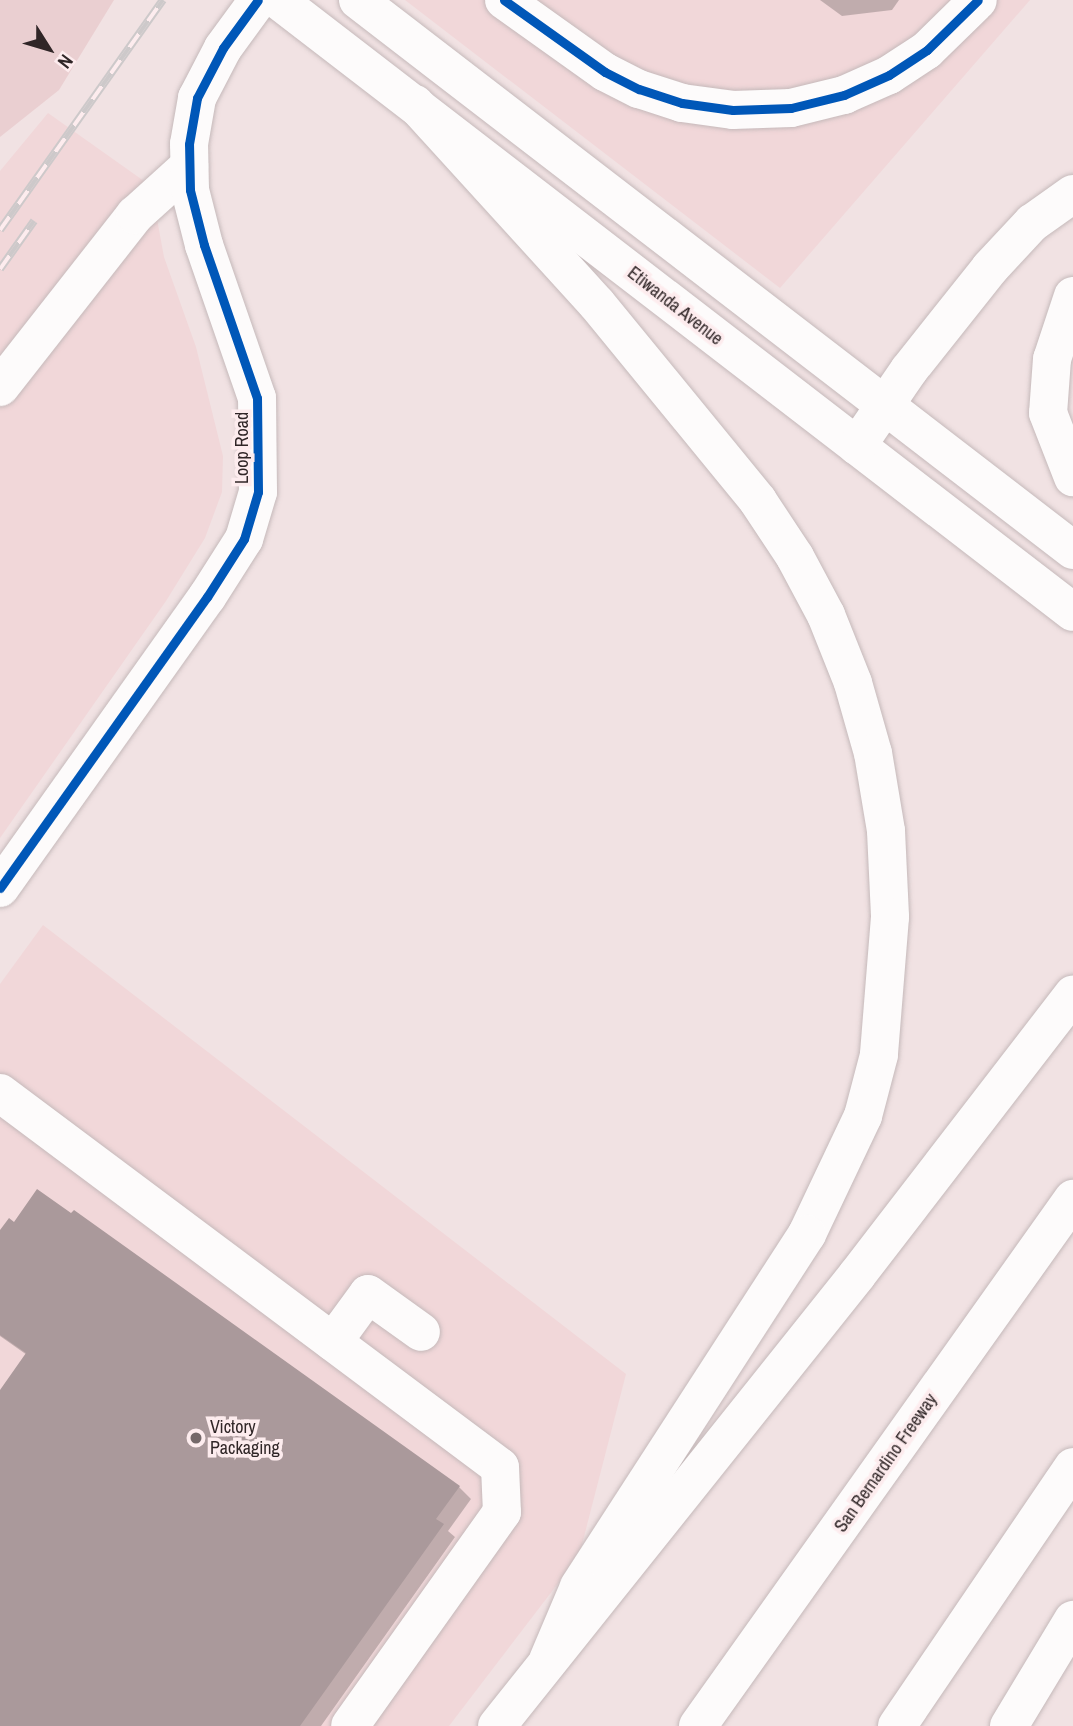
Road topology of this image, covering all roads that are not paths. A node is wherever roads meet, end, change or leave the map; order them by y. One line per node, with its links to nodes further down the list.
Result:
1 (258, 0): 7 (main road, Loop Road)
2 (278, 0): 6 (main road, Etiwanda Avenue)
3 (504, 0): 4 (main road)
4 (978, 0)
5 (371, 10): 11 (main road)
6 (415, 104): 12 (main road, Etiwanda Avenue); 24 (main road)
7 (189, 166): 10 (main road); 16 (main road, Loop Road)
8 (1073, 194): 11 (main road)
9 (1073, 296): 13 (main road)
10 (0, 387)
11 (885, 405): 12 (main road); 14 (main road)
12 (857, 446): 15 (main road, Etiwanda Avenue)
13 (1073, 477)
14 (1073, 550)
15 (1073, 612)
16 (0, 888)
17 (1073, 995): 24 (main road)
18 (0, 1093): 21 (main road)
19 (1073, 1199): 27 (main road, San Bernardino Freeway)
20 (421, 1332): 21 (main road)
21 (333, 1342): 25 (main road)
22 (1073, 1467): 28 (main road)
23 (1073, 1620): 29 (main road)
24 (548, 1660): 26 (main road)
25 (350, 1726)
26 (497, 1726)
27 (698, 1726)
28 (897, 1726)
29 (1009, 1726)

